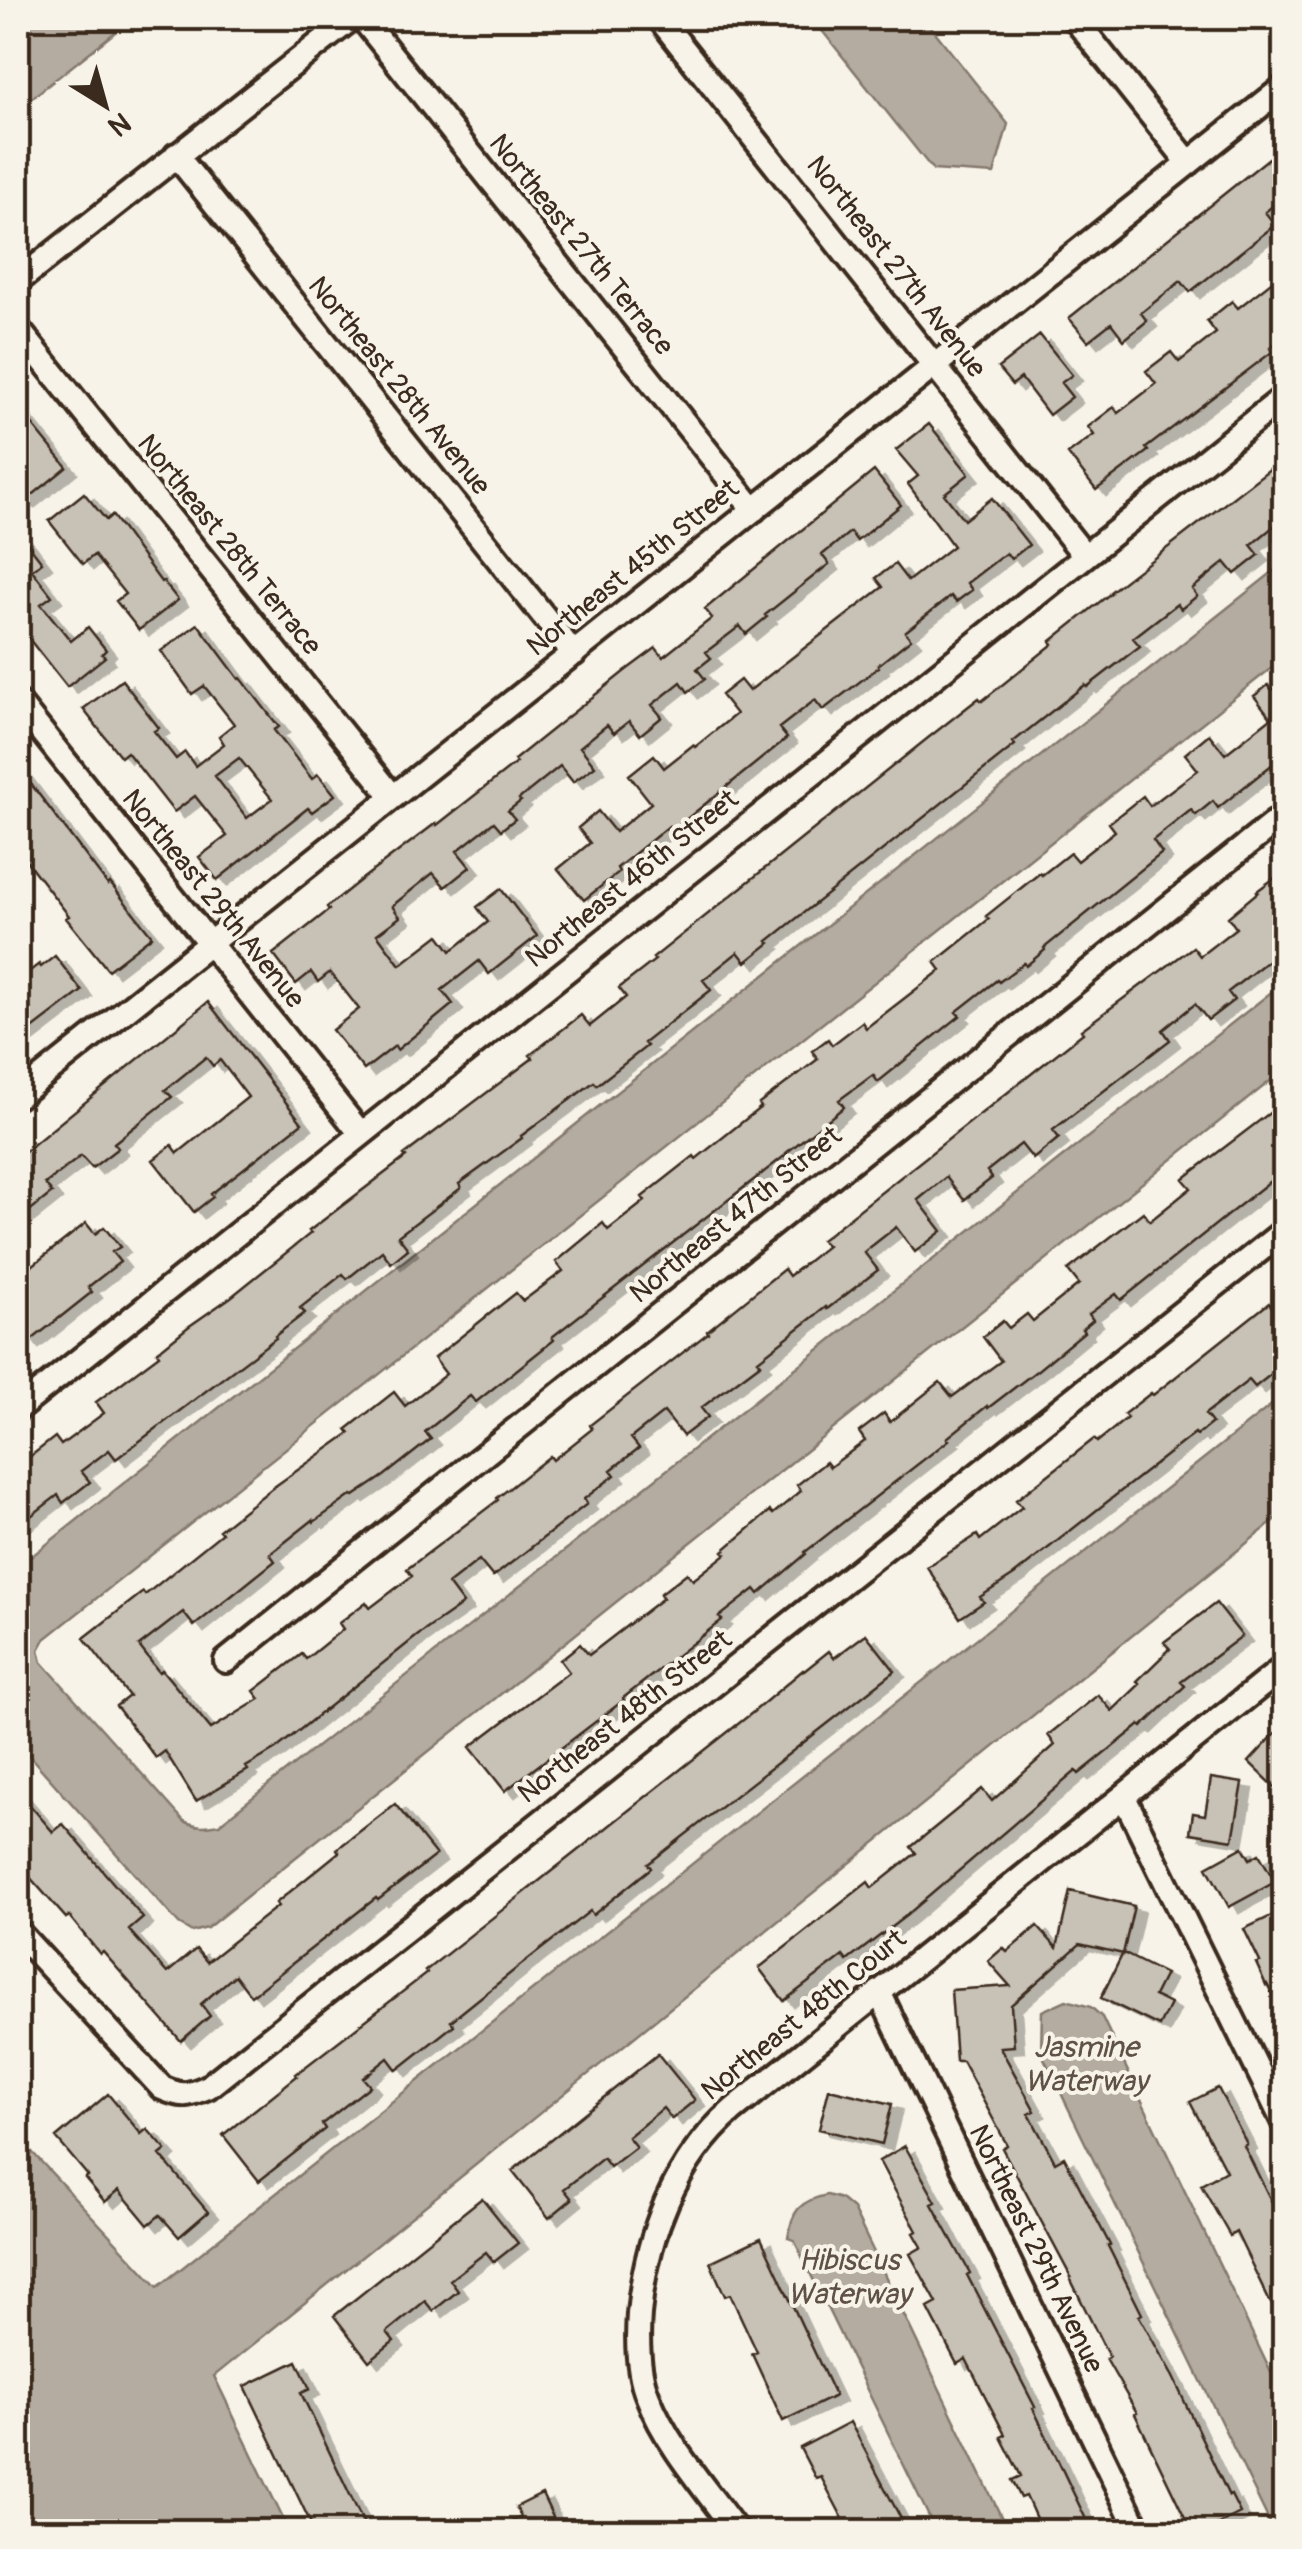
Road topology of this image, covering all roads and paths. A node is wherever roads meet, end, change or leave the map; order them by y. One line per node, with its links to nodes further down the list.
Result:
1 (352, 18): 6 (street)
2 (362, 18): 12 (street, Northeast 27th Terrace)
3 (659, 18): 10 (street, Northeast 27th Avenue)
4 (1074, 18): 7 (street)
5 (1284, 87): 7 (street, Northeast 45th Street)
6 (176, 155): 8 (street); 14 (street, Northeast 28th Avenue)
7 (1189, 163): 10 (street, Northeast 45th Street)
8 (18, 281)
9 (18, 330): 16 (street, Northeast 28th Terrace)
10 (936, 366): 12 (street, Northeast 45th Street); 13 (street, Northeast 27th Avenue)
11 (1284, 396): 13 (street, Northeast 46th Street)
12 (754, 510): 14 (street, Northeast 45th Street)
13 (1085, 556): 20 (street, Northeast 46th Street)
14 (574, 654): 16 (street, Northeast 45th Street)
15 (18, 702): 18 (street, Northeast 29th Avenue)
16 (393, 798): 18 (street, Northeast 45th Street)
17 (1284, 815): 23 (street, Northeast 47th Street)
18 (210, 944): 19 (street, Northeast 45th Street); 20 (street, Northeast 29th Avenue)
19 (18, 1096)
20 (361, 1134): 22 (street, Northeast 46th Street)
21 (1284, 1231): 26 (street, Northeast 48th Street)
22 (18, 1408)
23 (226, 1662)
24 (1284, 1667): 25 (street, Northeast 48th Court)
25 (1124, 1797): 27 (street, Northeast 48th Court); 28 (street)
26 (18, 1932)
27 (878, 1992): 29 (street, Northeast 48th Court); 30 (street, Northeast 29th Avenue)
28 (1284, 2123)
29 (737, 2532)
30 (1139, 2532)

